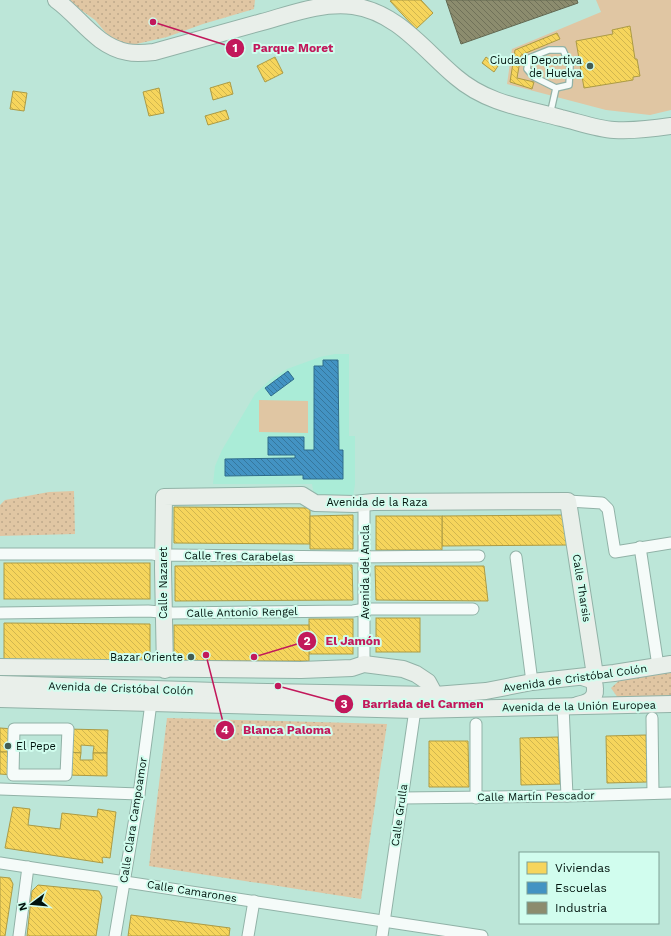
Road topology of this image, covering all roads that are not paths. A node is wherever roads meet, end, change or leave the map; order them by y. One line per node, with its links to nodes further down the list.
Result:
1 (56, 0): 3 (street)
2 (556, 88): 2 (lane); 3 (lane)
3 (550, 115): 4 (street)
4 (671, 126)
5 (164, 497): 7 (street, Avenida de la Raza); 11 (street, Calle Nazaret)
6 (568, 501): 7 (street, Avenida de la Raza); 9 (street); 24 (street, Calle Tharsis)
7 (364, 503): 13 (street, Avenida del Ancla)
8 (671, 543): 9 (street)
9 (640, 548): 20 (street)
10 (0, 554): 11 (street, Calle Tres Carabelas)
11 (163, 556): 13 (street, Calle Tres Carabelas); 17 (street, Calle Nazaret)
12 (479, 556): 13 (street, Calle Tres Carabelas)
13 (364, 557): 15 (street, Avenida del Ancla)
14 (516, 557): 25 (street)
15 (365, 608): 16 (street, Calle Antonio Rengel); 17 (street, Calle Antonio Rengel); 19 (street, Avenida del Ancla)
16 (473, 609)
17 (164, 612): 18 (street, Calle Antonio Rengel); 22 (street, Calle Nazaret)
18 (0, 613)
19 (364, 664): 22 (street); 27 (street)
20 (665, 665): 23 (street, Avenida de Cristóbal Colón)
21 (0, 667): 22 (street)
22 (165, 670)
23 (614, 673): 24 (street, Avenida de Cristóbal Colón); 31 (street)
24 (589, 676): 25 (street, Avenida de Cristóbal Colón); 33 (street)
25 (532, 682): 27 (street, Avenida de Cristóbal Colón)
26 (0, 684): 29 (street, Avenida de Cristóbal Colón)
27 (435, 695): 29 (street, Avenida de Cristóbal Colón)
28 (0, 699): 30 (street, Avenida de Cristóbal Colón)
29 (416, 702): 30 (street, Avenida de Cristóbal Colón); 33 (street, Avenida de la Unión Europea); 42 (street, Calle Grulla)
30 (151, 704): 40 (street, Calle Clara Campoamor)
31 (614, 704): 32 (street, Avenida de la Unión Europea); 33 (street, Avenida de la Unión Europea)
32 (671, 704)
33 (569, 706): 41 (street)
34 (652, 718): 38 (street)
35 (476, 724): 43 (street)
36 (66, 775): 36 (street)
37 (0, 789): 40 (street)
38 (653, 793): 39 (street, Calle Martín Pescador); 41 (street, Calle Martín Pescador)
39 (671, 793)
40 (139, 794): 46 (street, Calle Clara Campoamor)
41 (567, 796): 43 (street, Calle Martín Pescador)
42 (402, 798): 43 (street, Calle Martín Pescador); 48 (street, Calle Grulla)
43 (476, 798)
44 (0, 863): 45 (street, Calle Camarones)
45 (28, 867): 46 (street, Calle Camarones); 50 (street)
46 (123, 881): 47 (street, Calle Camarones); 51 (street, Calle Clara Campoamor)
47 (254, 901): 48 (street, Calle Camarones); 52 (street)
48 (384, 921): 49 (street, Calle Camarones); 53 (street, Calle Grulla)
49 (469, 935): 54 (street, Calle Camarones)
50 (19, 936)
51 (115, 936)
52 (248, 936)
53 (382, 936)
54 (482, 936)

